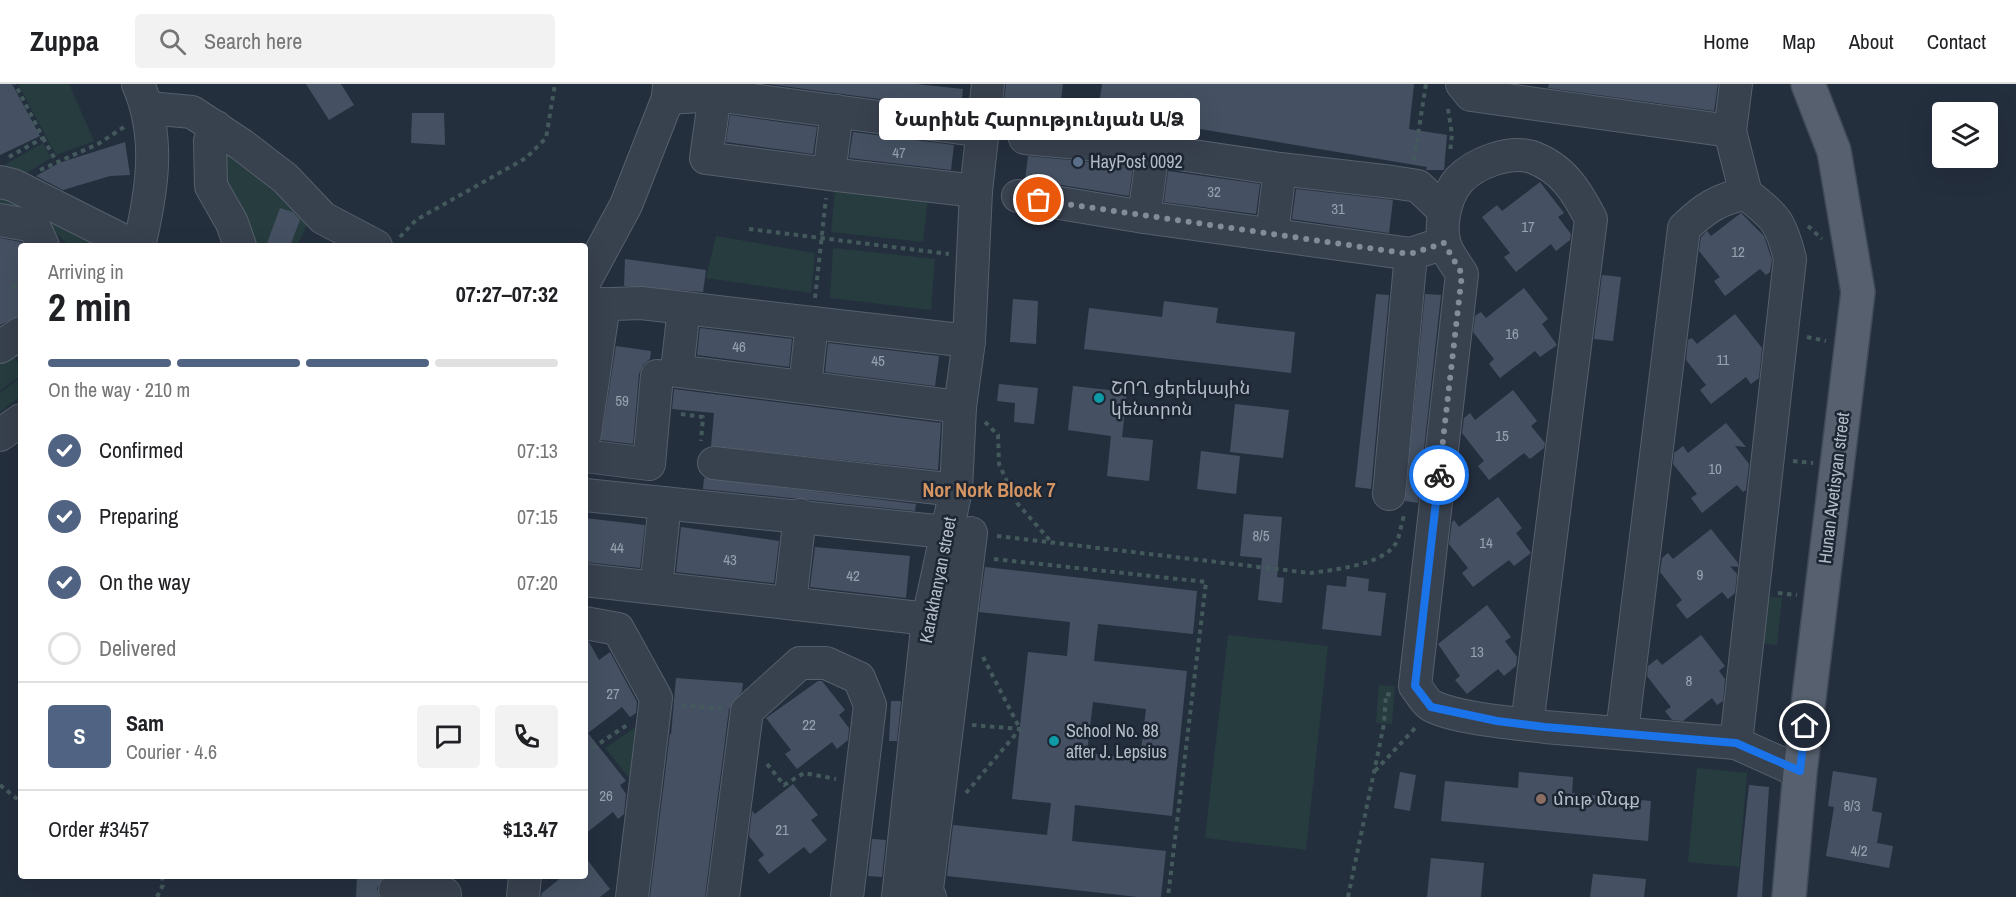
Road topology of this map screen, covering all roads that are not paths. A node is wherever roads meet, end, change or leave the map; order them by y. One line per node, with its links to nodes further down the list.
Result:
1 (988, 84): 10 (street, Karakhanyan street)
2 (1736, 84): 11 (street)
3 (1808, 84): 59 (main road, Hunan Avetisyan street)
4 (1463, 87): 11 (street)
5 (668, 91): 6 (street); 31 (street)
6 (715, 96): 8 (street); 16 (street)
7 (145, 102): 9 (street); 26 (street)
8 (837, 111): 10 (street); 16 (street)
9 (216, 127): 27 (street); 28 (street)
10 (983, 131): 17 (street, Karakhanyan street)
11 (1730, 131): 18 (street)
12 (1025, 138): 13 (street)
13 (1153, 150): 14 (street); 21 (street)
14 (1280, 169): 20 (street); 23 (street)
15 (4, 176): 25 (street)
16 (828, 185): 17 (street)
17 (976, 191): 35 (street, Karakhanyan street)
18 (1746, 194): 57 (street); 58 (street)
19 (1018, 196): 21 (street)
20 (1443, 210): 29 (street); 56 (street)
21 (1144, 217): 23 (street)
22 (0, 220): 24 (street)
23 (1272, 234): 30 (street)
24 (42, 243)
25 (128, 243)
26 (140, 243)
27 (239, 243)
28 (370, 243)
29 (1444, 243): 30 (street); 56 (street)
30 (1410, 254): 46 (street)
31 (591, 297): 32 (street); 37 (street)
32 (684, 308): 33 (street); 39 (street)
33 (813, 316): 35 (street); 39 (street)
34 (18, 335): 36 (street)
35 (969, 341): 40 (street, Karakhanyan street)
36 (0, 347)
37 (588, 366)
38 (657, 376): 43 (street)
39 (805, 386): 40 (street)
40 (960, 407): 45 (street, Karakhanyan street)
41 (18, 422): 42 (street)
42 (0, 435)
43 (588, 456)
44 (714, 463): 45 (street)
45 (956, 490): 50 (street, Karakhanyan street)
46 (1389, 494)
47 (588, 495): 48 (street)
48 (665, 502): 49 (street); 52 (street)
49 (800, 515): 50 (street); 53 (street)
50 (962, 540): 54 (street, Karakhanyan street); 68 (street)
51 (588, 580): 52 (street)
52 (656, 588): 53 (street)
53 (790, 603): 54 (street)
54 (928, 619): 67 (street, Karakhanyan street)
55 (588, 624): 64 (street)
56 (1527, 725): 57 (street)
57 (1622, 732): 58 (street)
58 (1736, 743): 59 (street)
59 (1800, 771): 69 (main road, Hunan Avetisyan street)
60 (525, 879): 63 (street)
61 (395, 888): 62 (street)
62 (445, 889)
63 (523, 897)
64 (632, 897)
65 (723, 897): 66 (street)
66 (847, 897)
67 (898, 897)
68 (930, 897)
69 (1789, 897)

